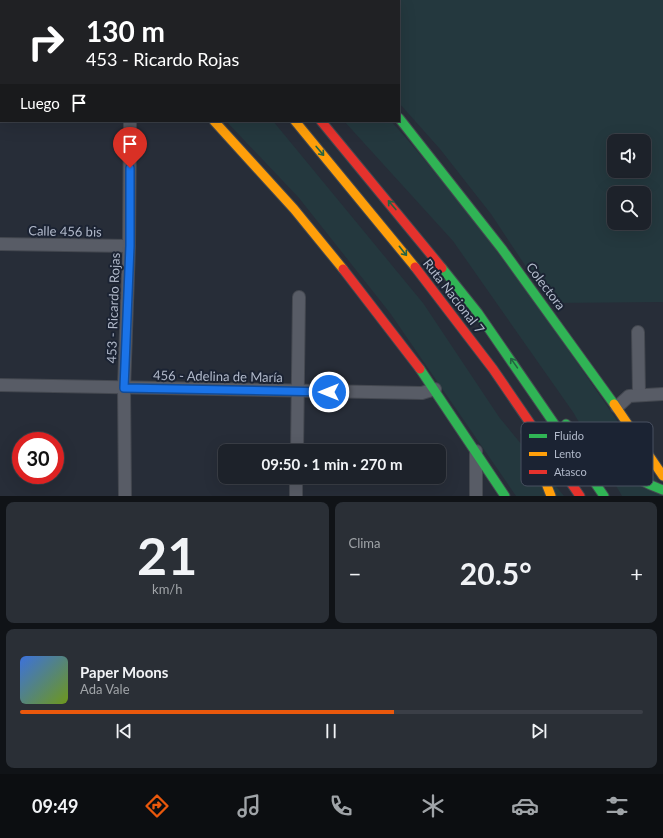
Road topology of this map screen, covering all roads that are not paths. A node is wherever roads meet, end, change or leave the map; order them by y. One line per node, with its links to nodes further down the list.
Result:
1 (400, 119): 18 (main road, Colectora)
2 (130, 122): 7 (street, 453 - Ricardo Rojas)
3 (215, 122): 13 (main road)
4 (296, 122): 10 (main road, Ruta Nacional 7, one-way to 10)
5 (321, 122): 17 (main road, Ruta Nacional 7, one-way to 5)
6 (0, 244): 7 (street, Calle 456 bis)
7 (130, 246): 12 (street, 453 - Ricardo Rojas)
8 (299, 297): 14 (street)
9 (638, 332): 15 (street)
10 (491, 366): 19 (main road, Ruta Nacional 7); 23 (main road)
11 (0, 385): 12 (street, 456 - Adelina de María)
12 (124, 388): 14 (street, 456 - Adelina de María); 34 (street, 453 - Ricardo Rojas)
13 (435, 389): 14 (street, 456 - Adelina de María); 25 (main road)
14 (298, 392): 24 (street)
15 (639, 394): 16 (street); 18 (street)
16 (663, 394)
17 (536, 395): 20 (main road, Ruta Nacional 7); 21 (main road)
18 (617, 407): 22 (main road, Colectora)
19 (531, 422)
20 (554, 422)
21 (563, 422)
22 (627, 422)
23 (521, 423)
24 (297, 444)
25 (476, 450): 36 (street); 37 (main road)
26 (653, 461): 27 (main road, Colectora)
27 (663, 476)
28 (296, 484): 35 (street)
29 (547, 486): 38 (main road)
30 (574, 486): 39 (main road, Ruta Nacional 7)
31 (597, 486): 40 (main road, Ruta Nacional 7)
32 (650, 486): 33 (main road)
33 (663, 490)
34 (125, 496)
35 (296, 496)
36 (476, 496)
37 (505, 496)
38 (551, 496)
39 (580, 496)
40 (604, 496)

